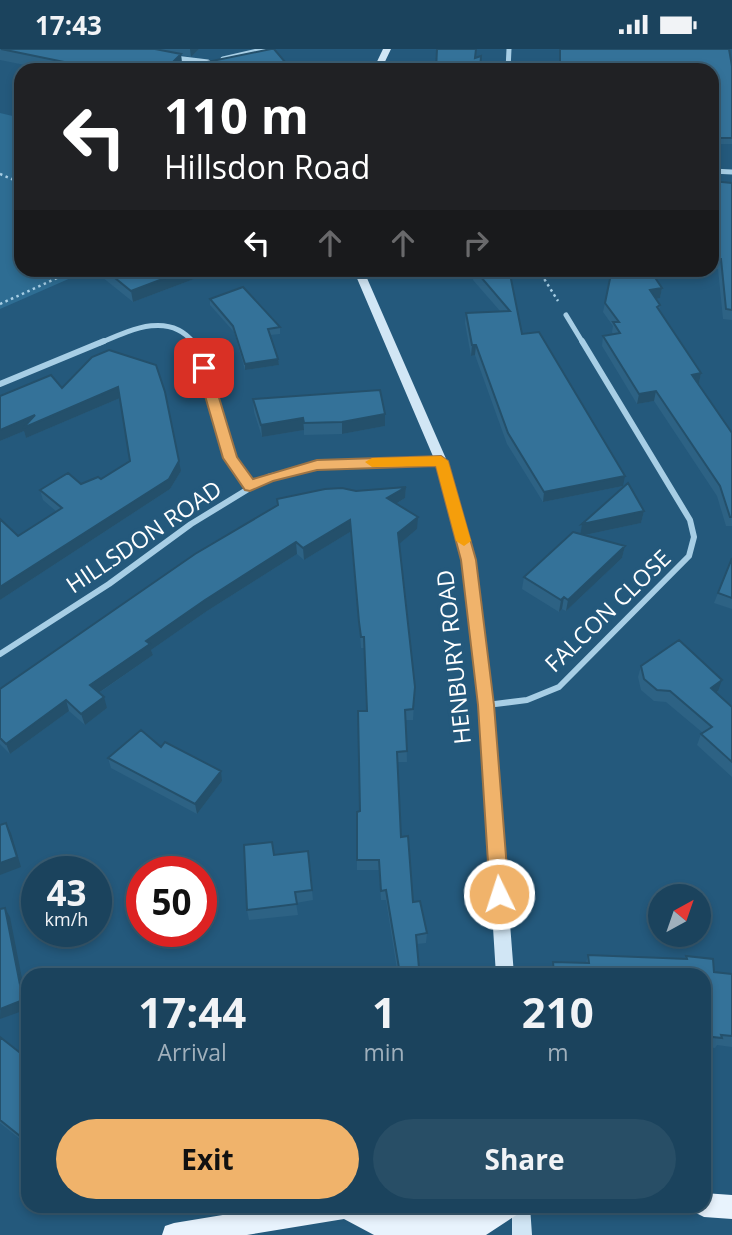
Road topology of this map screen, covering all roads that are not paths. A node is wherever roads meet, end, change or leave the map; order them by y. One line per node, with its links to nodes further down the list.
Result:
1 (266, 49): 4 (street)
2 (164, 56): 3 (street)
3 (197, 63)
4 (206, 63)
5 (361, 277): 8 (main road, HENBURY ROAD)
6 (566, 315): 11 (street, FALCON CLOSE)
7 (0, 384): 9 (street)
8 (441, 461): 9 (street, HILLSDON ROAD); 11 (main road, HENBURY ROAD)
9 (250, 486): 10 (street, HILLSDON ROAD)
10 (0, 654)
11 (486, 705): 12 (main road, HENBURY ROAD)
12 (505, 968)
13 (711, 1206): 14 (main road)
14 (732, 1207)
15 (305, 1213): 19 (main road)
16 (359, 1213): 17 (main road)
17 (500, 1213)
18 (521, 1213): 20 (main road)
19 (174, 1235)
20 (523, 1235)

